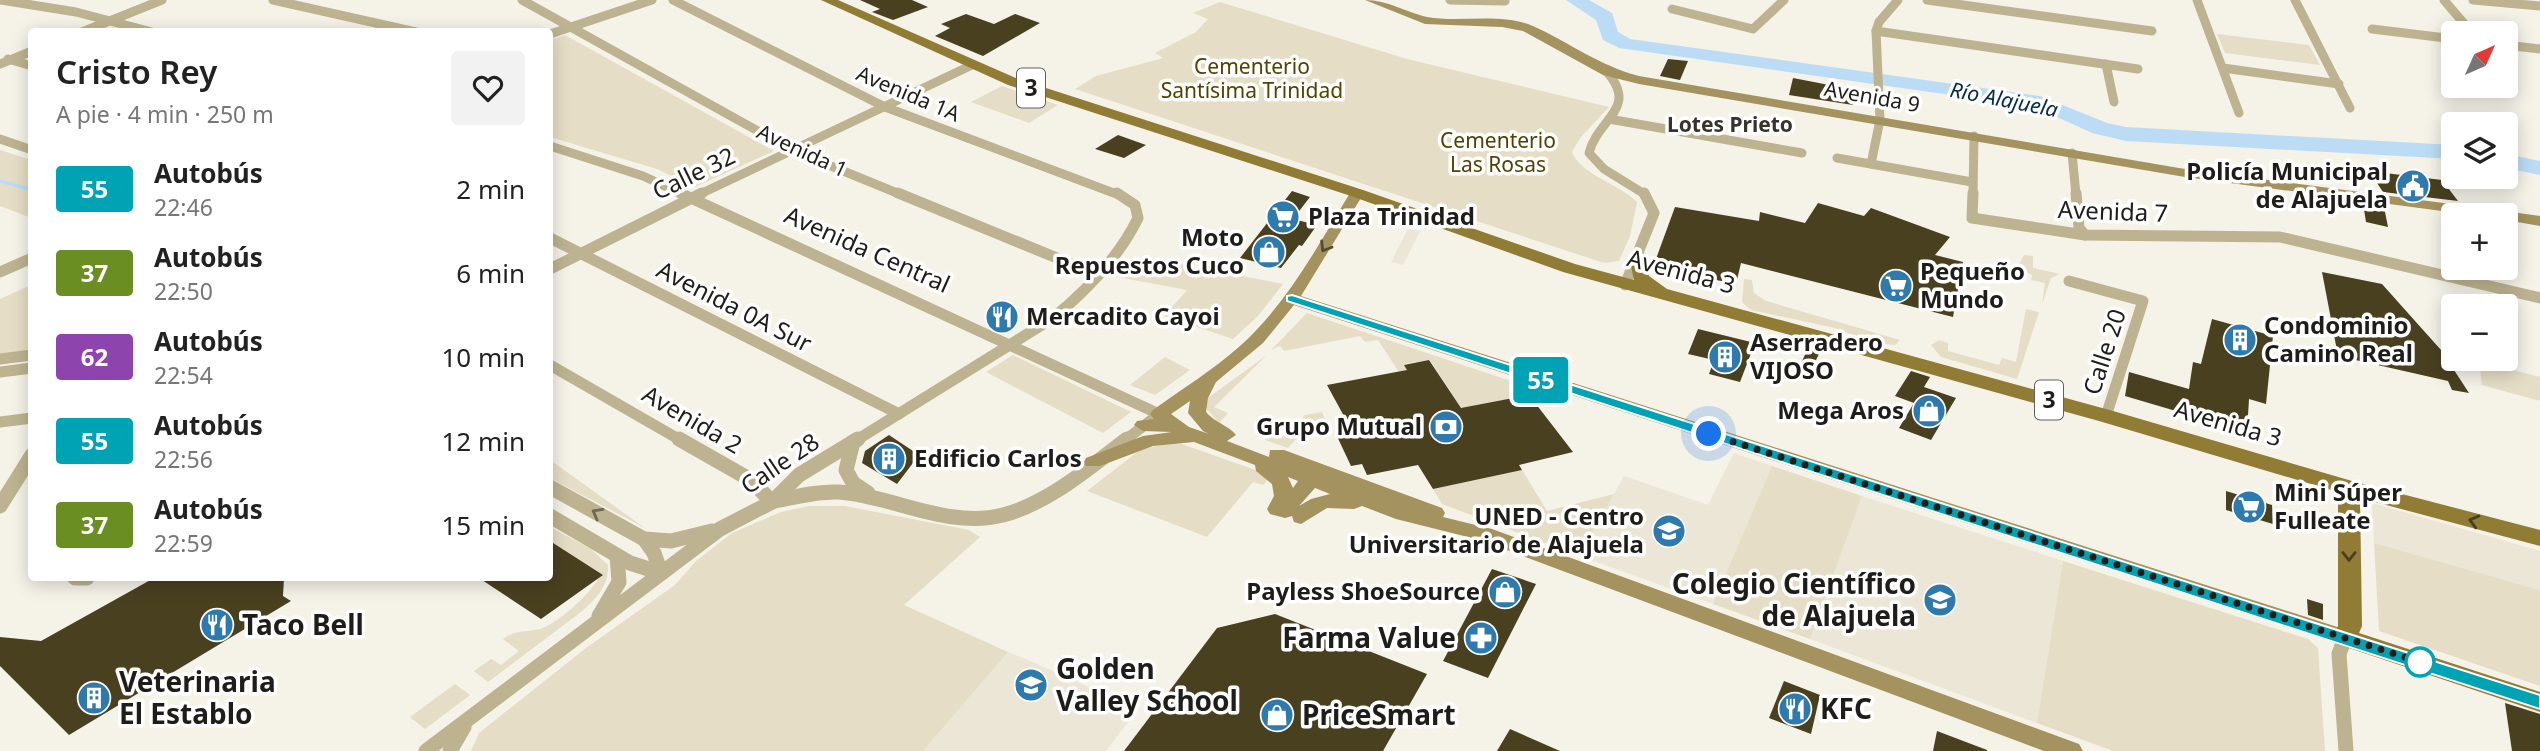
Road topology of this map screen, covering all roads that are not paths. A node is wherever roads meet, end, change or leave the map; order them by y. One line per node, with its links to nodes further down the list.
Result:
1 (1, 0): 21 (street)
2 (162, 0): 21 (street)
3 (273, 0): 26 (street)
4 (522, 0): 23 (street, Avenida 1)
5 (652, 0): 23 (street)
6 (673, 0): 48 (street, Avenida 1A)
7 (827, 0): 39 (main road, Avenida 3 / 3)
8 (1371, 0): 43 (street, Avenida 9)
9 (1450, 0): 18 (street)
10 (1683, 0): 20 (street)
11 (1784, 0): 20 (street)
12 (1898, 0): 30 (street)
13 (1927, 0): 28 (street)
14 (2197, 0): 41 (street)
15 (2295, 0): 45 (street)
16 (2444, 0): 22 (street)
17 (2473, 0): 19 (street)
18 (1505, 1)
19 (2540, 6)
20 (1672, 9)
21 (111, 20): 24 (street); 25 (street)
22 (2462, 21)
23 (573, 26): 29 (street); 57 (street, Avenida 1)
24 (92, 28)
25 (138, 28)
26 (398, 28)
27 (2371, 29): 31 (street)
28 (2152, 31)
29 (553, 33)
30 (1876, 34): 40 (street); 52 (street)
31 (2441, 37)
32 (2518, 46): 33 (street)
33 (2540, 49)
34 (28, 53): 36 (street)
35 (0, 57): 36 (street)
36 (11, 60): 37 (street); 38 (street)
37 (0, 64)
38 (28, 65)
39 (972, 65): 48 (street, Calle 32); 63 (main road, Avenida 3 / 3)
40 (2106, 67): 42 (street); 47 (street)
41 (2223, 68): 45 (street); 50 (street)
42 (2138, 69)
43 (1607, 72): 44 (street, Avenida 9); 46 (street)
44 (1639, 80): 46 (street); 52 (street, Avenida 9)
45 (2339, 83): 49 (street)
46 (1619, 86): 51 (street)
47 (2114, 102)
48 (885, 107): 57 (street, Calle 32); 65 (street, Avenida 1A)
49 (2350, 108)
50 (2239, 113)
51 (1609, 119): 58 (street); 73 (street)
52 (1880, 120): 53 (street, Avenida 9); 61 (street)
53 (1974, 136): 59 (street, Avenida 9); 62 (street)
54 (0, 139): 56 (street)
55 (553, 147): 64 (street, Avenida Central)
56 (28, 149)
57 (792, 150): 64 (street, Calle 32); 79 (street, Avenida 1)
58 (1802, 153)
59 (2073, 153): 66 (street, Avenida 9); 69 (street)
60 (1837, 158): 61 (street)
61 (1871, 164): 62 (street)
62 (1972, 182): 69 (street, Avenida 7)
63 (1357, 193): 77 (main road, Avenida 3 / 3); 83 (street, one-way to 83)
64 (691, 198): 72 (street, Calle 32); 86 (street, Avenida Central)
65 (1135, 205): 79 (street, Calle 28)
66 (2441, 207)
67 (2518, 218): 68 (street, Avenida 9)
68 (2540, 223)
69 (2085, 235): 82 (street, Avenida 7)
70 (553, 240): 72 (street, Avenida 0A Sur)
71 (28, 251): 75 (street)
72 (580, 254): 76 (street, Calle 32); 92 (street, Avenida 0A Sur)
73 (1638, 257): 77 (main road); 81 (street); 85 (main road)
74 (28, 260): 78 (street)
75 (0, 263)
76 (553, 268)
77 (1569, 268): 81 (main road, Avenida 3 / 3)
78 (0, 272)
79 (1096, 274): 86 (street, Calle 28)
80 (2069, 281): 84 (street)
81 (1625, 285): 85 (main road, Avenida 3 / 3)
82 (2540, 298)
83 (1292, 299): 91 (street); 118 (street)
84 (2143, 300): 93 (street, Calle 20)
85 (1688, 302): 93 (main road, Avenida 3 / 3)
86 (1012, 344): 92 (street, Calle 28); 95 (street, Avenida Central)
87 (28, 357): 90 (street)
88 (553, 367): 107 (street, Avenida 2)
89 (28, 368): 90 (street)
90 (2, 371)
91 (1211, 376): 95 (street); 98 (street)
92 (899, 414): 99 (street, Calle 28)
93 (2106, 416): 103 (main road, Avenida 3 / 3)
94 (28, 418): 96 (street)
95 (1158, 421): 97 (street, Avenida Central); 98 (street, Avenida Central); 101 (street); 102 (street)
96 (0, 422)
97 (1198, 437): 98 (street, Avenida Central); 101 (street)
98 (1224, 440): 102 (street, Avenida Central); 105 (street, Avenida Central); 109 (street)
99 (853, 442): 106 (street); 107 (street, Calle 28)
100 (28, 462): 108 (street)
101 (1093, 462): 106 (street)
102 (1313, 480): 105 (street); 109 (street)
103 (2349, 488): 113 (main road, Avenida 3 / 3, one-way to 103); 118 (main road, one-way to 118)
104 (553, 489): 114 (street, one-way to 104)
105 (1369, 494): 110 (street)
106 (877, 498): 107 (street)
107 (772, 502): 112 (street, Calle 28)
108 (0, 506)
109 (1289, 513): 110 (street)
110 (1433, 516): 123 (street)
111 (553, 518): 115 (street)
112 (720, 529): 114 (street); 116 (street, Calle 28)
113 (2540, 538)
114 (644, 539): 116 (street)
115 (617, 556): 116 (street); 117 (street)
116 (662, 573): 117 (street, Calle 28)
117 (594, 624): 120 (street, Calle 28)
118 (2345, 638): 119 (main road); 124 (street)
119 (2540, 702)
120 (474, 714): 121 (street, Calle 28); 122 (street)
121 (426, 751)
122 (450, 751)
123 (2071, 751)
124 (2346, 751)

